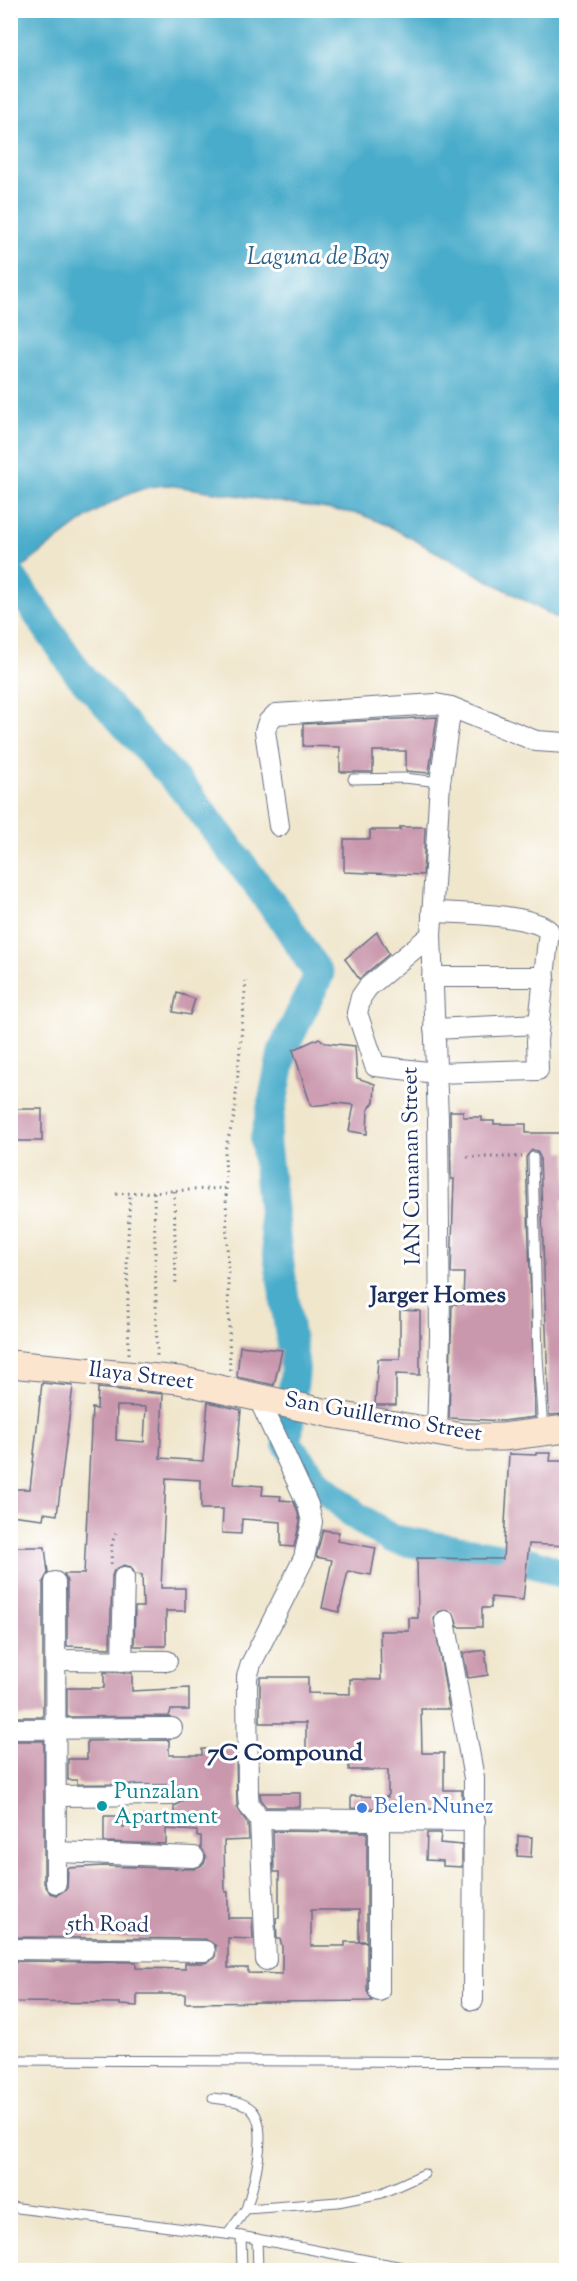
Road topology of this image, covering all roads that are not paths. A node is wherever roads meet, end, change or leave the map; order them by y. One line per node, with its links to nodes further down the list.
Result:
1 (451, 707): 2 (street); 4 (street, IAN Cunanan Street); 5 (street)
2 (567, 743)
3 (353, 779): 4 (lane)
4 (440, 782): 6 (street, IAN Cunanan Street)
5 (279, 826)
6 (432, 912): 7 (street, IAN Cunanan Street); 9 (street)
7 (431, 935): 8 (street, IAN Cunanan Street); 12 (street)
8 (432, 977): 9 (street); 11 (street, IAN Cunanan Street)
9 (545, 978): 10 (street)
10 (539, 1024): 11 (street); 12 (street)
11 (434, 1029): 12 (street, IAN Cunanan Street)
12 (436, 1073): 17 (street, IAN Cunanan Street)
13 (533, 1157): 16 (lane)
14 (10, 1364): 15 (main road, Ilaya Street)
15 (264, 1397): 17 (main road, San Guillermo Street); 29 (street)
16 (555, 1431): 17 (main road, San Guillermo Street)
17 (437, 1433)
18 (117, 1571): 22 (street)
19 (54, 1582): 21 (street)
20 (446, 1621): 31 (street)
21 (56, 1660): 22 (street); 24 (street)
22 (122, 1661): 23 (street)
23 (166, 1661)
24 (56, 1728): 25 (street); 26 (street); 28 (street)
25 (172, 1728)
26 (10, 1729)
27 (172, 1795): 28 (street)
28 (56, 1796): 32 (street)
29 (260, 1819): 30 (street); 37 (street)
30 (379, 1820): 31 (street); 38 (street)
31 (475, 1821): 39 (street)
32 (56, 1852): 33 (street); 34 (street)
33 (194, 1857)
34 (56, 1883)
35 (10, 1949): 36 (street, 5th Road)
36 (205, 1951)
37 (266, 1960)
38 (379, 1992)
39 (472, 2000)
40 (10, 2060): 41 (lane)
41 (567, 2062)
42 (213, 2098): 45 (lane)
43 (424, 2174): 45 (lane)
44 (10, 2207): 46 (lane)
45 (246, 2209): 46 (lane)
46 (228, 2234): 47 (lane)
47 (241, 2236): 48 (lane); 49 (lane)
48 (257, 2239): 50 (lane); 51 (lane)
49 (242, 2271)
50 (258, 2271)
51 (418, 2271)

